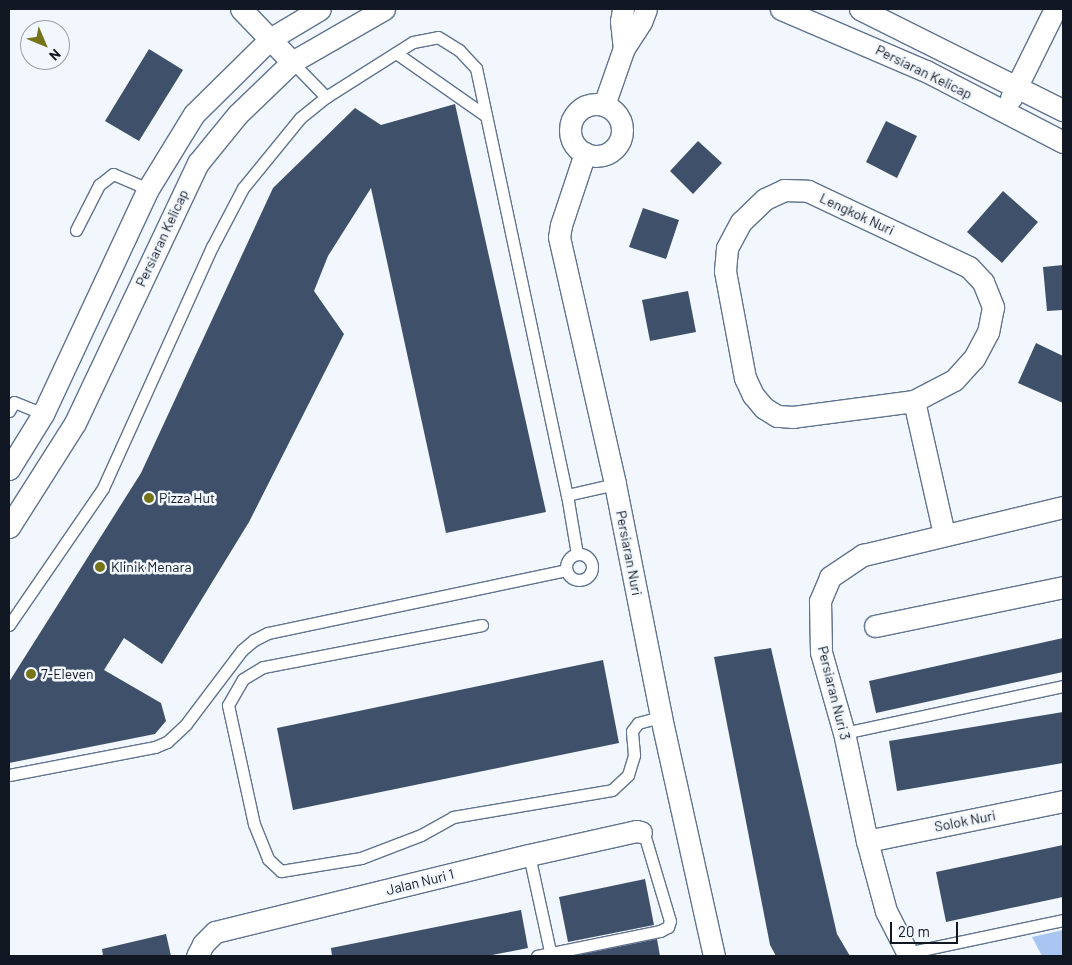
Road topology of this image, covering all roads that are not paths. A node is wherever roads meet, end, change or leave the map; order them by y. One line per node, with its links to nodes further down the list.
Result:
1 (241, 9): 9 (street)
2 (320, 9): 9 (street)
3 (384, 9): 12 (street, Persiaran Kelicap)
4 (623, 9): 10 (street)
5 (646, 9): 10 (street)
6 (781, 9): 17 (street, Persiaran Kelicap)
7 (860, 9): 13 (street, Persiaran Kelicap)
8 (1055, 9): 13 (street)
9 (270, 40): 12 (street); 21 (street)
10 (624, 48): 15 (street)
11 (396, 53): 14 (lane); 18 (lane); 18 (lane)
12 (292, 62): 14 (lane); 30 (street, Persiaran Kelicap)
13 (1017, 86): 16 (street, Persiaran Kelicap); 17 (street)
14 (326, 97): 35 (lane)
15 (604, 105): 20 (street); 20 (street)
16 (1063, 110)
17 (1004, 111): 19 (street, Persiaran Kelicap)
18 (486, 116): 28 (lane)
19 (1063, 142)
20 (585, 154): 27 (street, Persiaran Nuri)
21 (148, 189): 22 (lane); 25 (street)
22 (76, 230)
23 (914, 401): 23 (street, Lengkok Nuri); 31 (street)
24 (11, 404): 25 (lane)
25 (43, 414): 26 (street)
26 (9, 469)
27 (615, 484): 28 (lane); 39 (street, Persiaran Nuri)
28 (567, 496): 32 (lane)
29 (1063, 507): 31 (street, Persiaran Nuri 3)
30 (9, 528)
31 (944, 534): 40 (street, Persiaran Nuri 3)
32 (577, 554): 33 (lane); 33 (lane)
33 (566, 570): 41 (lane)
34 (1063, 587): 37 (street)
35 (9, 625)
36 (482, 625): 39 (lane)
37 (875, 626)
38 (1063, 686): 40 (lane)
39 (661, 717): 51 (street, Persiaran Nuri)
40 (844, 733): 44 (street, Persiaran Nuri 3)
41 (9, 775)
42 (1063, 802): 44 (street, Solok Nuri)
43 (641, 832): 45 (street, Jalan Nuri 1); 48 (lane)
44 (866, 841): 49 (street, Persiaran Nuri 3)
45 (529, 855): 47 (street, Jalan Nuri 1); 48 (lane)
46 (1063, 920): 49 (lane)
47 (200, 950)
48 (550, 955): 50 (lane)
49 (908, 955)
50 (538, 956)
51 (714, 956)

